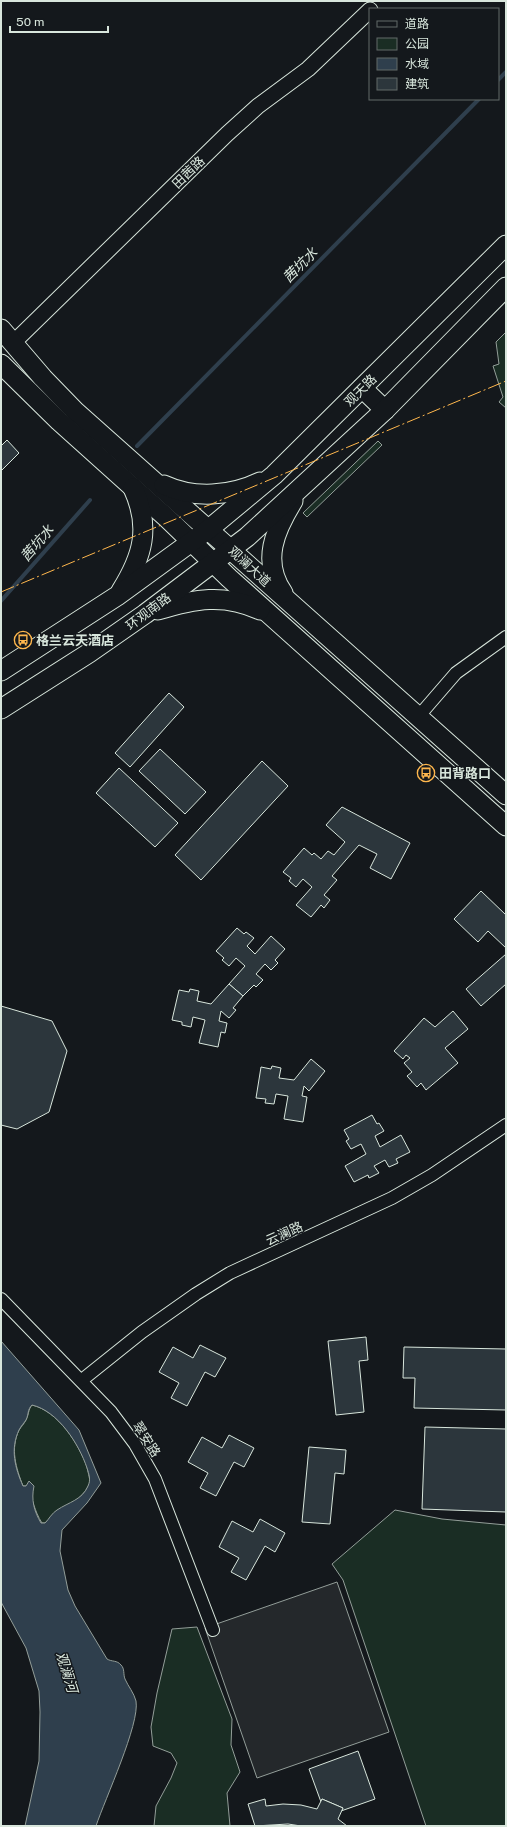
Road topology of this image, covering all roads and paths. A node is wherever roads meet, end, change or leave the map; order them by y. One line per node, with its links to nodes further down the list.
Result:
1 (369, 12): 4 (street, 田茜路)
2 (506, 245): 6 (main road, 观天路)
3 (506, 286): 7 (main road)
4 (7, 336): 10 (main road, 观澜大道)
5 (1, 364): 11 (main road, 观澜大道)
6 (362, 388): 7 (main road); 8 (main road, 观天路)
7 (385, 410): 9 (main road)
8 (274, 475): 10 (main road); 12 (main road, 观天路)
9 (310, 479): 14 (main road); 17 (main road)
10 (153, 480): 12 (main road, 观澜大道)
11 (132, 485): 13 (main road, 观澜大道); 16 (main road)
12 (209, 529): 13 (main road); 14 (main road, 观澜大道)
13 (190, 542): 15 (main road, 观澜大道); 16 (main road)
14 (231, 549): 15 (main road, 环观南路); 17 (main road, 观澜大道)
15 (213, 563): 18 (main road, 环观南路); 19 (main road, 观澜大道)
16 (118, 596): 21 (main road)
17 (290, 602): 23 (main road, 观澜大道)
18 (145, 614): 19 (main road); 22 (main road, 环观南路)
19 (270, 615): 25 (main road, 观澜大道)
20 (506, 636): 23 (street)
21 (1, 671)
22 (1, 709)
23 (418, 716): 24 (main road, 观澜大道)
24 (506, 795)
25 (506, 826)
26 (506, 1125): 28 (street, 云澜路)
27 (1, 1299): 28 (street, 翠安路)
28 (82, 1380): 29 (street, 翠安路)
29 (213, 1630)

